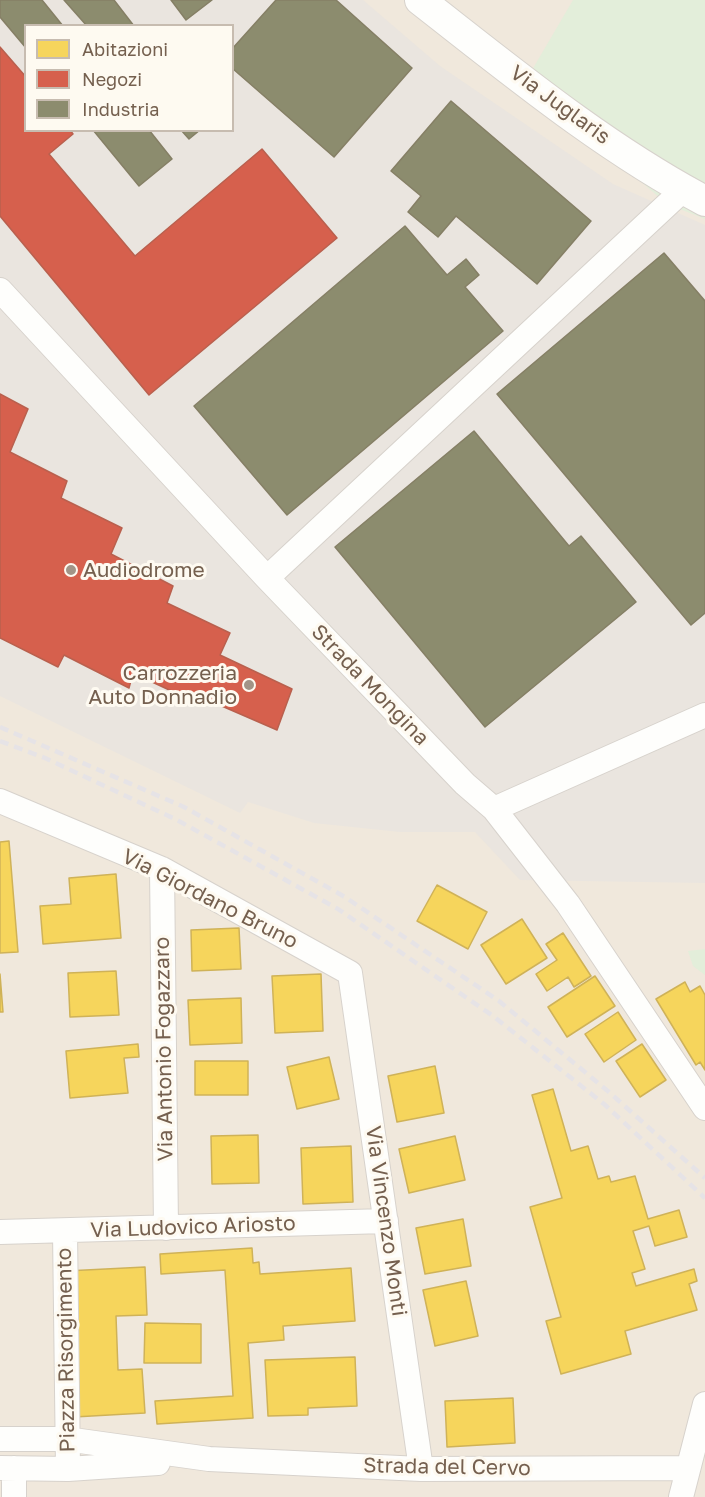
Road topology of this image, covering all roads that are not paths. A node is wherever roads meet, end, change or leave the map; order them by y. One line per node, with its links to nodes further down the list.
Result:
1 (420, 0): 2 (street, Via Juglaris)
2 (694, 195): 4 (street)
3 (0, 290): 4 (street, Strada Mongina)
4 (267, 578): 7 (street, Strada Mongina)
5 (705, 715): 7 (street)
6 (0, 801): 8 (street, Via Giordano Bruno)
7 (494, 809): 10 (street, Strada Mongina)
8 (162, 869): 9 (street, Via Giordano Bruno); 12 (street, Via Antonio Fogazzaro)
9 (351, 973): 11 (street, Via Vincenzo Monti)
10 (705, 1108)
11 (386, 1221): 12 (street, Via Ludovico Ariosto); 22 (street, Via Vincenzo Monti)
12 (166, 1228): 13 (street, Via Ludovico Ariosto)
13 (65, 1230): 14 (street, Via Ludovico Ariosto); 17 (street, Piazza Risorgimento)
14 (0, 1232)
15 (705, 1404): 21 (street)
16 (0, 1439): 17 (street, Strada del Cervo)
17 (66, 1439): 18 (street, Strada del Cervo); 20 (street, Piazza Risorgimento)
18 (208, 1459): 20 (street, Strada del Cervo); 22 (street, Strada del Cervo)
19 (7, 1468): 20 (street, Strada del Cervo); 23 (street)
20 (68, 1468)
21 (686, 1468): 22 (street, Strada del Cervo); 24 (street)
22 (421, 1469)
23 (14, 1497)
24 (681, 1497)

